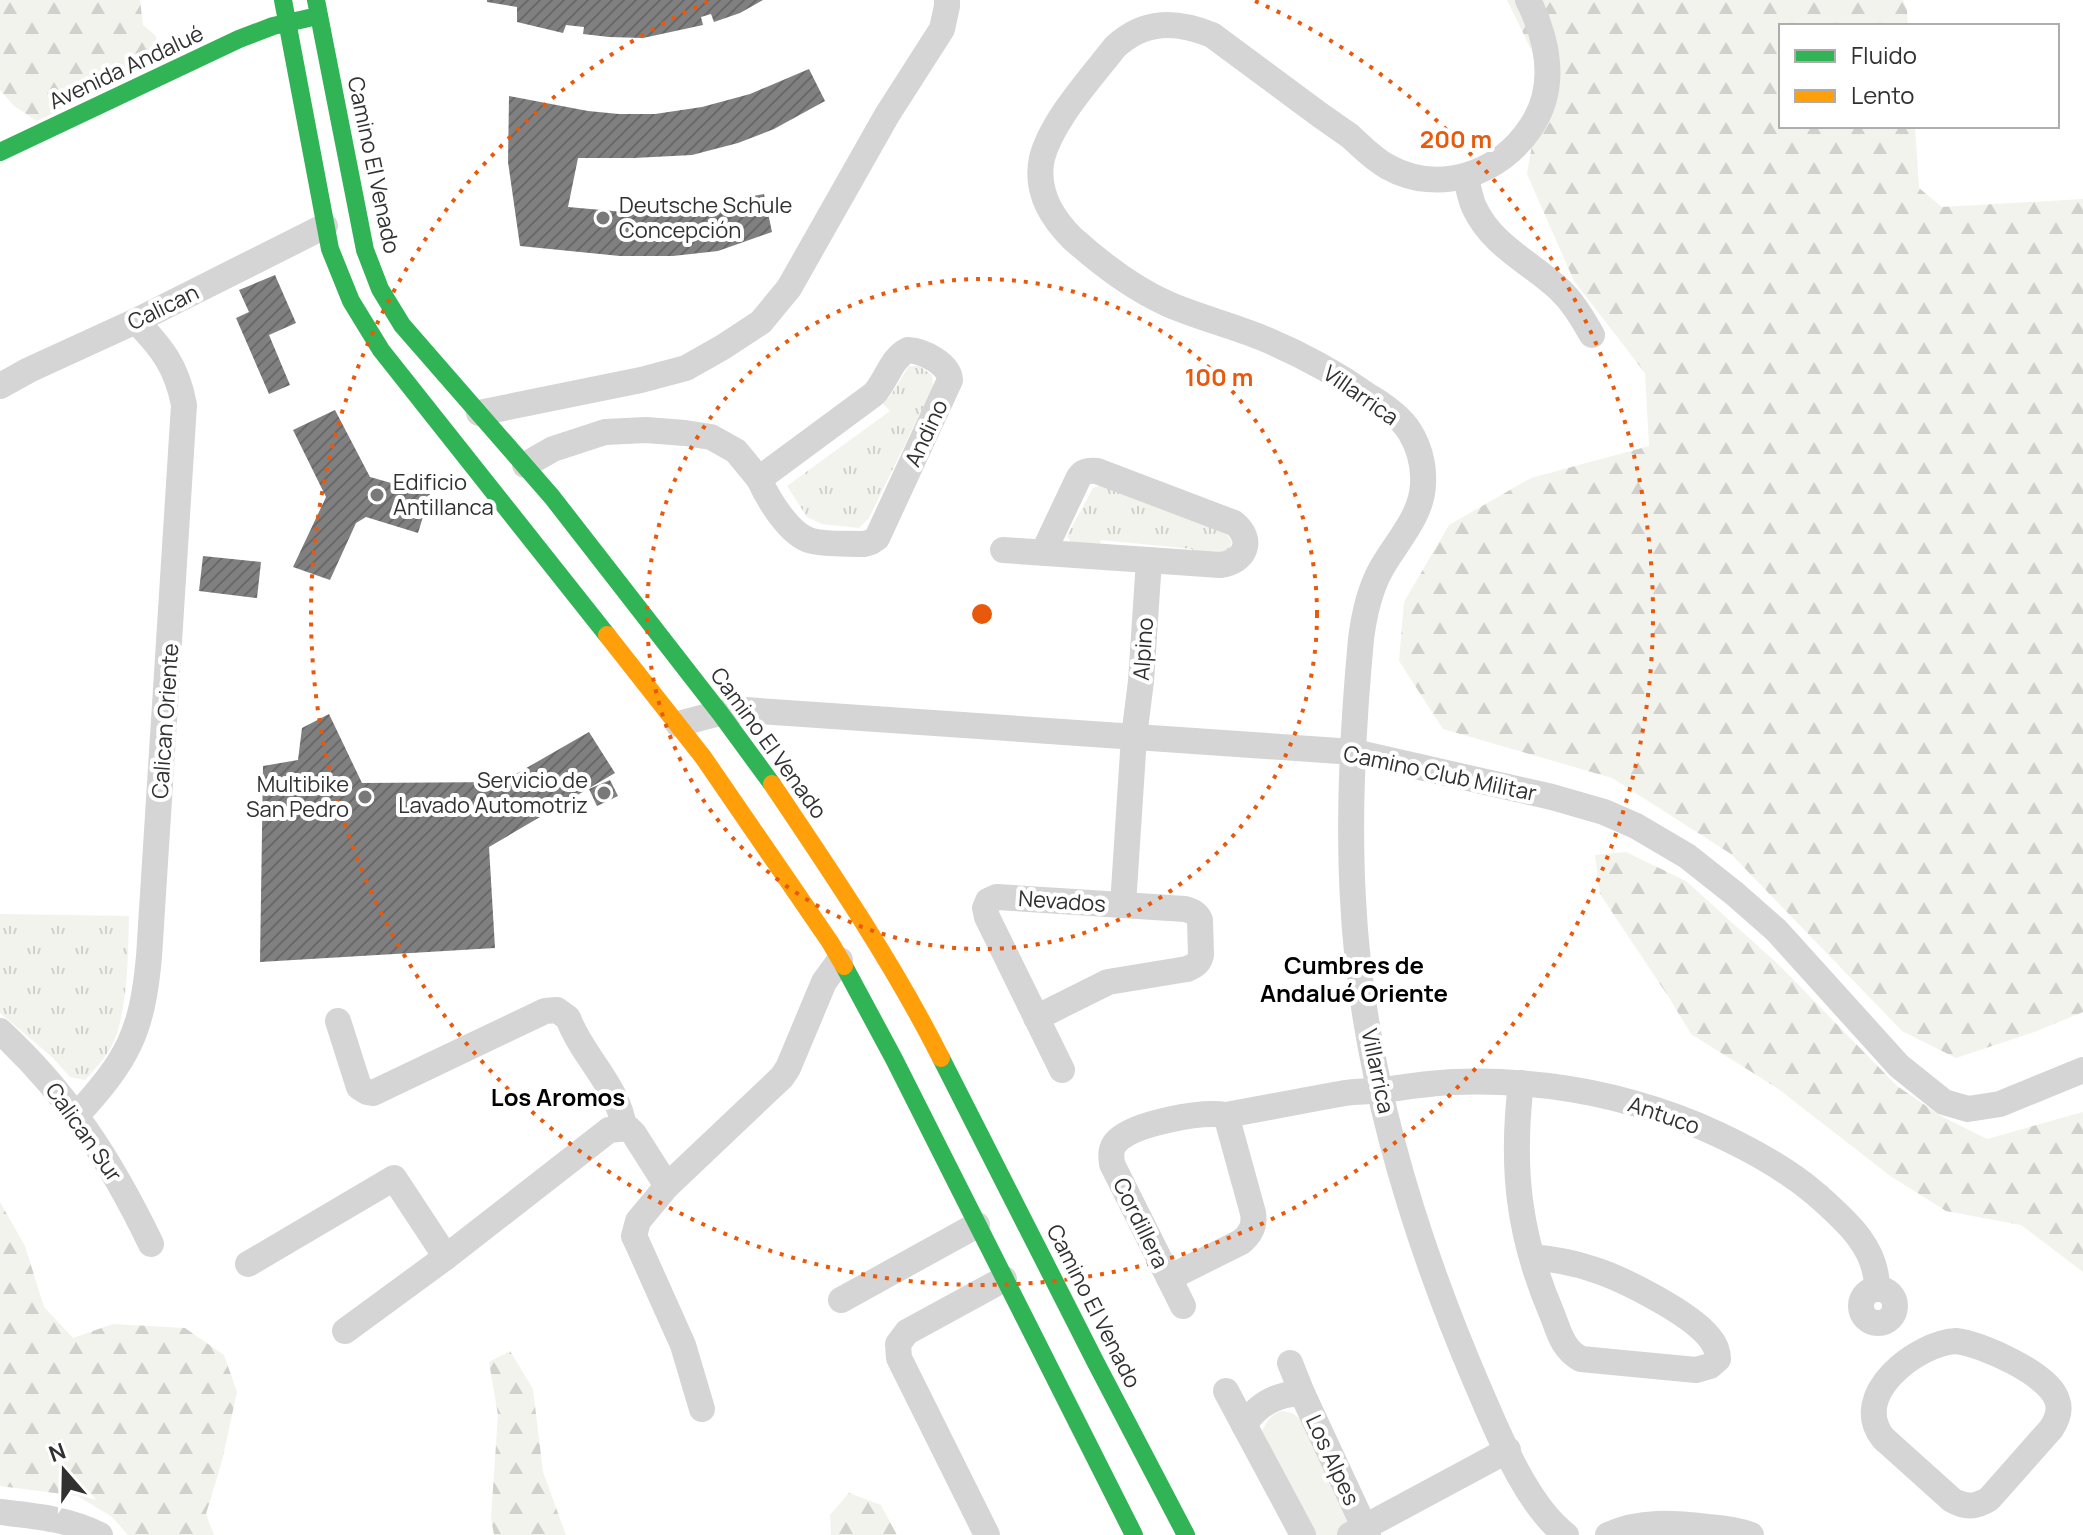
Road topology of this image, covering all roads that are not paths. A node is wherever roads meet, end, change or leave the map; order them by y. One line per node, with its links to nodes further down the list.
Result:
1 (283, 0): 5 (street)
2 (947, 0): 12 (street)
3 (1528, 0): 7 (street, Villarrica)
4 (318, 8): 5 (street, Avenida Andalué); 12 (street, Camino El Venado)
5 (286, 20): 6 (street, Avenida Andalué); 8 (street)
6 (0, 152)
7 (1466, 177): 10 (street); 21 (street, Villarrica)
8 (325, 226): 9 (street, Calican); 19 (street)
9 (136, 321): 11 (street, Calican); 31 (street, Calican Oriente)
10 (1592, 335)
11 (0, 386)
12 (479, 413): 13 (street, Camino El Venado)
13 (525, 465): 14 (street, Andino); 18 (street, Camino El Venado)
14 (759, 479): 14 (street, Andino)
15 (1003, 550): 16 (street)
16 (1043, 553): 17 (street); 17 (street)
17 (1149, 560): 20 (street, Alpino)
18 (720, 713): 19 (street, Camino Club Militar); 20 (street, Camino Club Militar); 57 (street, Camino El Venado)
19 (678, 724): 23 (street)
20 (1134, 737): 21 (street, Camino Club Militar); 22 (street, Nevados)
21 (1354, 752): 28 (street, Camino Club Militar); 30 (street, Villarrica)
22 (1123, 905): 24 (street, Nevados); 24 (street, Nevados)
23 (840, 960): 34 (street); 35 (street)
24 (1036, 1018): 27 (street, Nevados)
25 (338, 1021): 33 (street)
26 (0, 1031): 31 (street, Calican Sur)
27 (1062, 1070)
28 (2083, 1070)
29 (1521, 1083): 30 (street, Antuco); 38 (street); 45 (street, Antuco)
30 (1380, 1090): 32 (street, Cordillera); 51 (street, Villarrica)
31 (77, 1115): 36 (street, Calican Sur)
32 (1226, 1115): 40 (street, Cordillera); 40 (street, Cordillera)
33 (624, 1128): 34 (street); 37 (street)
34 (667, 1186): 49 (street)
35 (977, 1225): 41 (street); 42 (street)
36 (151, 1244)
37 (446, 1257): 39 (street); 44 (street)
38 (1532, 1257): 38 (street)
39 (248, 1264)
40 (1169, 1278): 43 (street, Cordillera)
41 (1004, 1279): 55 (street); 56 (street)
42 (841, 1300)
43 (1183, 1306)
44 (345, 1331)
45 (1908, 1361): 45 (street)
46 (1290, 1363): 48 (street, Los Alpes)
47 (1226, 1391): 50 (street)
48 (1302, 1393): 50 (street, Los Alpes); 53 (street, Los Alpes)
49 (702, 1409)
50 (1244, 1425): 58 (street)
51 (1508, 1450): 53 (street, Los Alpes); 59 (street, Villarrica)
52 (0, 1512): 54 (street)
53 (1361, 1533)
54 (100, 1535)
55 (987, 1535)
56 (1134, 1535)
57 (1186, 1535)
58 (1303, 1535)
59 (1566, 1535): 60 (street, Villarrica)
60 (1601, 1535)
61 (1608, 1535): 62 (street)
62 (1751, 1535)

